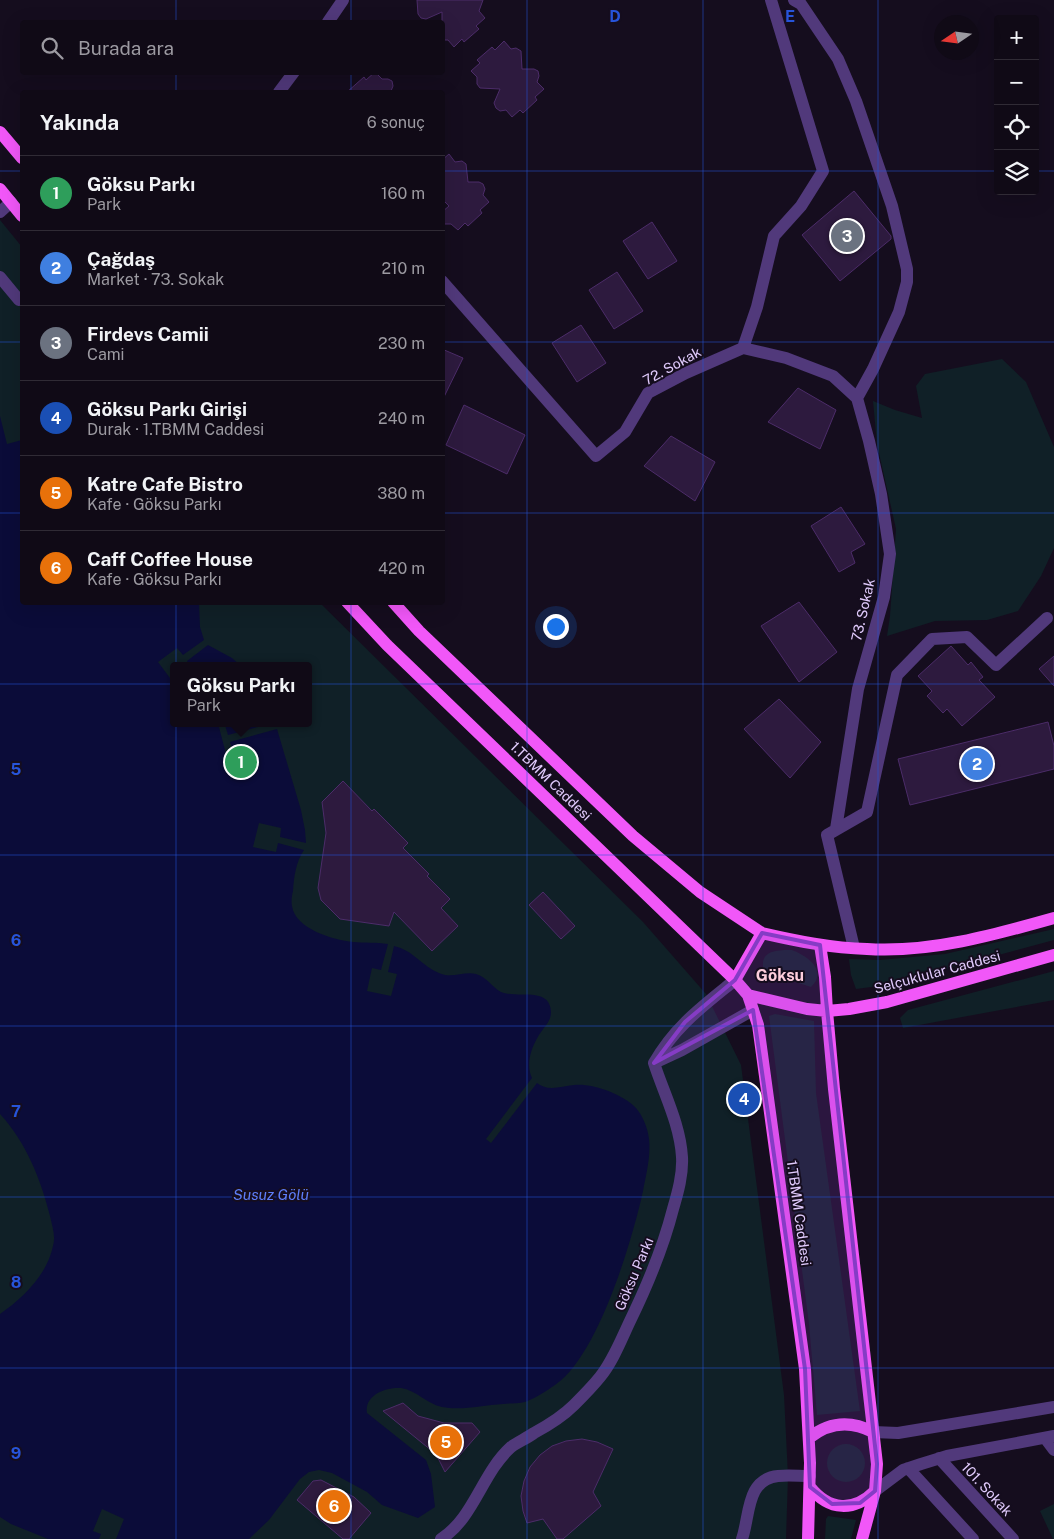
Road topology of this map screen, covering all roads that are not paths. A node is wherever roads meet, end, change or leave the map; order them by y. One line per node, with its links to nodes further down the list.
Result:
1 (343, 0): 4 (street)
2 (771, 0): 16 (street)
3 (794, 0): 17 (street)
4 (329, 20)
5 (292, 75): 6 (street)
6 (280, 90)
7 (0, 132): 8 (main road)
8 (20, 156)
9 (0, 190): 10 (main road)
10 (11, 202): 11 (street); 12 (main road)
11 (0, 212)
12 (20, 213)
13 (0, 277): 15 (street)
14 (445, 284): 16 (street, 72. Sokak)
15 (19, 300)
16 (743, 348): 17 (street)
17 (857, 398): 21 (street, 73. Sokak)
18 (350, 605): 27 (main road, 1.TBMM Caddesi)
19 (396, 605): 23 (main road, 1.TBMM Caddesi)
20 (1047, 618): 21 (street)
21 (836, 830): 25 (street, 73. Sokak)
22 (1054, 918): 25 (main road, Selçuklular Caddesi)
23 (762, 933): 24 (main road, Selçuklular Caddesi); 27 (main road)
24 (820, 946): 25 (main road, Selçuklular Caddesi); 30 (main road)
25 (854, 948)
26 (1054, 954): 30 (main road, Selçuklular Caddesi)
27 (735, 980): 28 (main road, 1.TBMM Caddesi); 31 (street)
28 (748, 995): 29 (main road, 1.TBMM Caddesi); 30 (main road, Selçuklular Caddesi)
29 (753, 1010): 31 (street); 35 (main road, 1.TBMM Caddesi)
30 (827, 1011): 33 (main road)
31 (654, 1063): 41 (street, Göksu Parkı)
32 (1054, 1407): 33 (street)
33 (873, 1432): 35 (main road); 40 (main road)
34 (1050, 1437): 36 (street); 37 (street)
35 (809, 1438): 39 (main road)
36 (1054, 1450)
37 (939, 1458): 38 (street); 46 (street, 101. Sokak)
38 (908, 1468): 40 (street); 45 (street)
39 (810, 1482): 40 (main road); 42 (street); 43 (main road)
40 (875, 1492): 44 (main road)
41 (440, 1539)
42 (742, 1539)
43 (808, 1539)
44 (862, 1539)
45 (973, 1539)
46 (1013, 1539)

